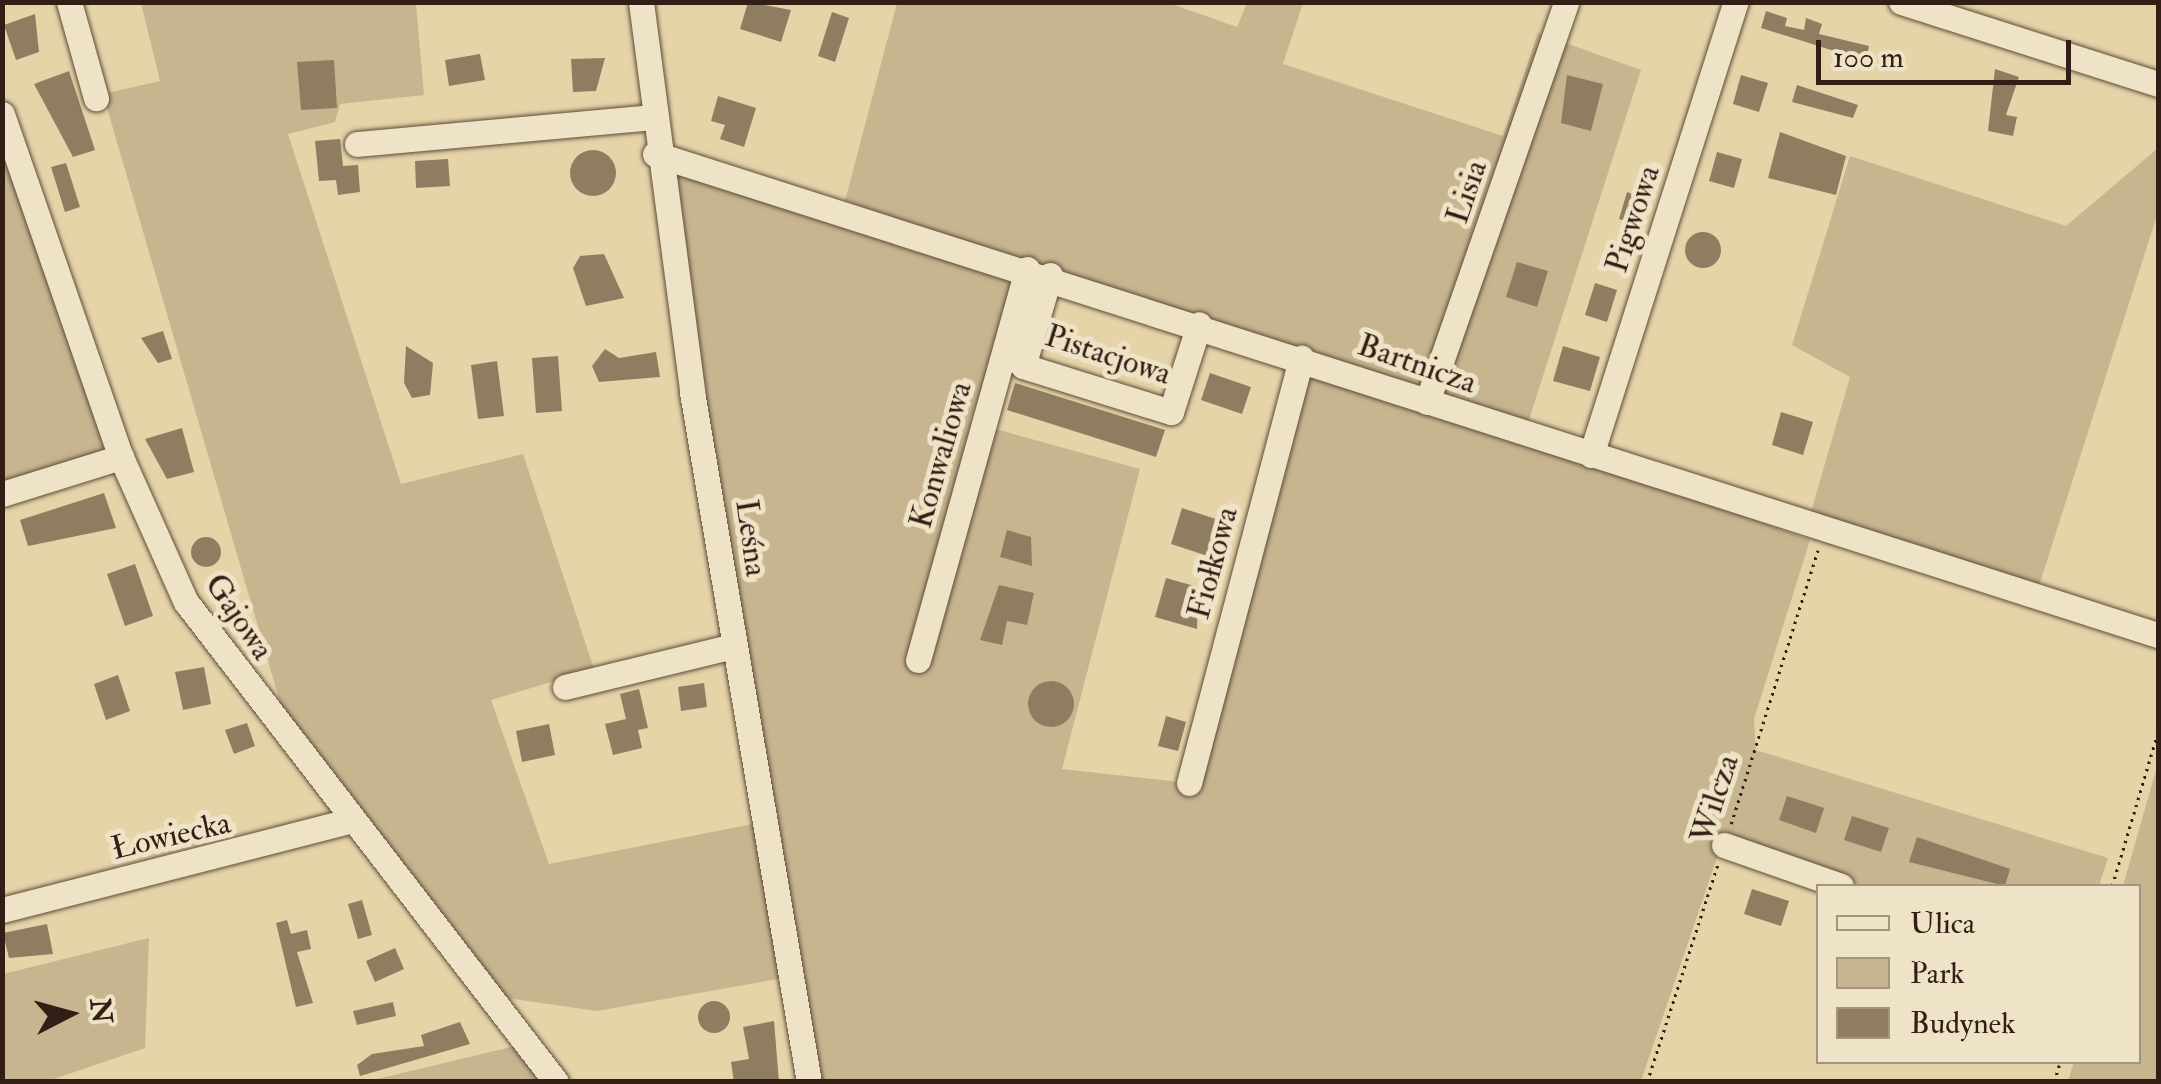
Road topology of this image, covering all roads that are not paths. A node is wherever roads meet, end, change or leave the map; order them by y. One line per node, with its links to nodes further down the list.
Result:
1 (69, 2): 7 (street)
2 (641, 2): 9 (street, Leśna)
3 (1566, 2): 16 (street, Lisia)
4 (1736, 2): 17 (street, Pigwowa)
5 (1901, 2): 6 (street)
6 (2158, 84)
7 (96, 98)
8 (2, 114): 12 (street, Gajowa)
9 (652, 117): 10 (street); 11 (street, Leśna)
10 (357, 144)
11 (655, 154): 13 (street, Bartnicza); 21 (street, Leśna)
12 (12, 157): 18 (street, Gajowa)
13 (1039, 272): 14 (street, Bartnicza); 14 (street, Pistacjowa); 22 (street, Konwaliowa)
14 (1199, 324): 15 (street, Bartnicza)
15 (1301, 358): 16 (street, Bartnicza); 24 (street, Fiołkowa)
16 (1427, 402): 17 (street, Bartnicza)
17 (1592, 455): 20 (street, Bartnicza)
18 (121, 457): 19 (street); 25 (street, Gajowa)
19 (2, 494)
20 (2158, 635)
21 (733, 646): 23 (street); 30 (street, Leśna)
22 (918, 660)
23 (565, 686)
24 (1188, 784)
25 (353, 820): 28 (street, Łowiecka); 29 (street, Gajowa)
26 (1724, 845): 27 (street)
27 (1835, 884)
28 (2, 910)
29 (556, 1082)
30 (809, 1082)

